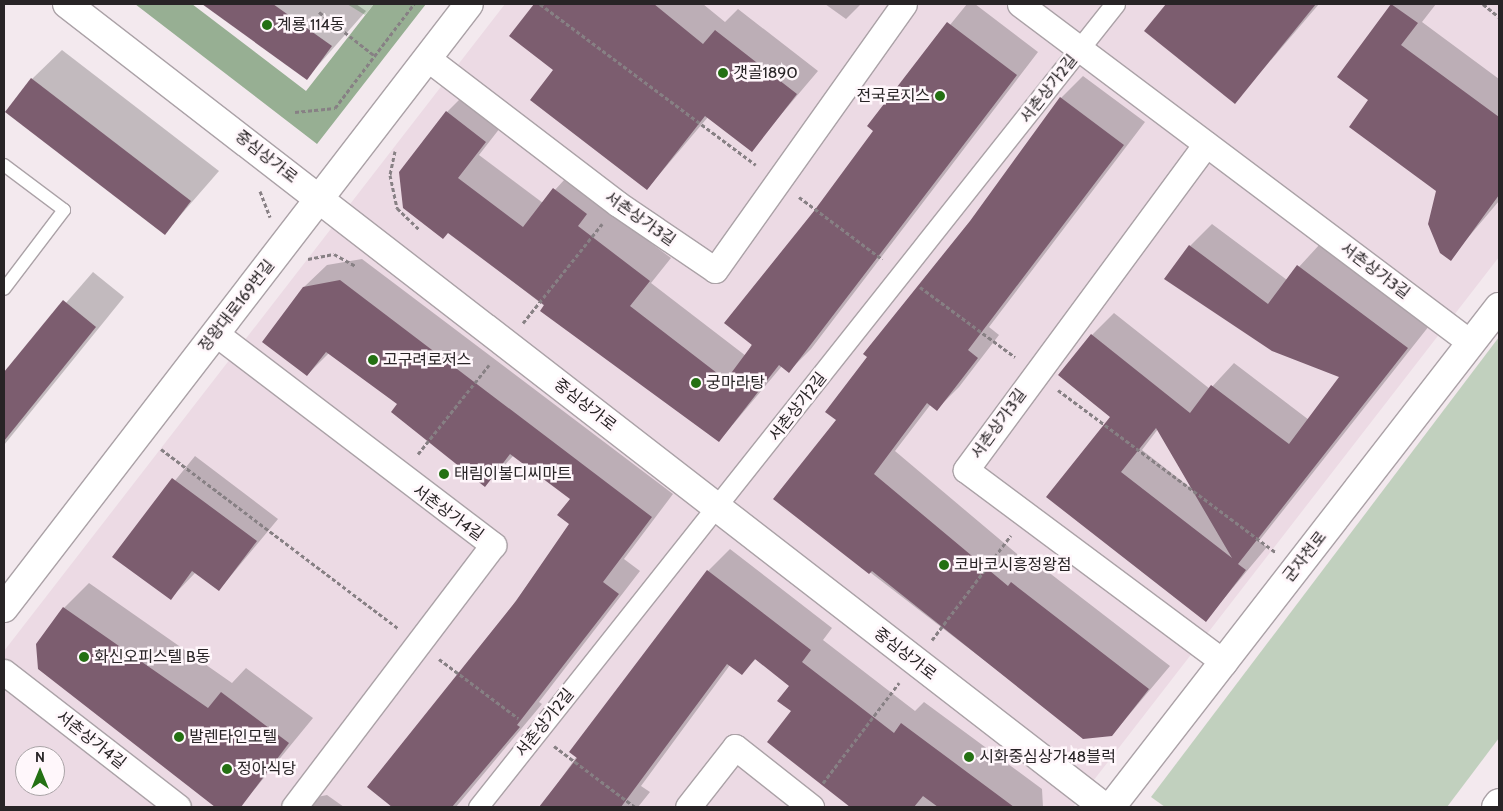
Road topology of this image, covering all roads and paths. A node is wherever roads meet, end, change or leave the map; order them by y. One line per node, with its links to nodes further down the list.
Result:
1 (67, 4): 18 (street, 중심상가로)
2 (414, 4): 11 (path)
3 (469, 4): 12 (street, 정왕대로169번길)
4 (904, 4): 12 (street, 서촌상가3길)
5 (1020, 4): 10 (street, 서촌상가3길)
6 (1115, 4): 10 (street, 서촌상가2길)
7 (1482, 4): 9 (path)
8 (319, 12): 11 (path)
9 (1499, 17)
10 (1080, 49): 14 (street, 서촌상가3길); 28 (street, 서촌상가2길)
11 (375, 56): 13 (path)
12 (427, 58): 18 (street, 정왕대로169번길)
13 (295, 112)
14 (1206, 144): 26 (street, 서촌상가3길); 31 (street, 서촌상가3길)
15 (395, 151): 20 (path)
16 (4, 165): 23 (lane)
17 (256, 188): 19 (path)
18 (320, 199): 25 (street, 정왕대로169번길); 28 (street, 중심상가로)
19 (264, 226)
20 (419, 229)
21 (303, 260): 22 (path)
22 (359, 268)
23 (6, 282)
24 (1499, 307): 26 (street, 군자천로)
25 (216, 333): 27 (street, 정왕대로169번길); 30 (street, 서촌상가4길)
26 (1471, 343): 31 (street, 군자천로)
27 (139, 432): 29 (street, 정왕대로169번길); 30 (path)
28 (718, 509): 33 (street, 서촌상가2길); 41 (street, 중심상가로)
29 (4, 608)
30 (418, 644): 33 (path); 36 (street, 서촌상가4길)
31 (1224, 662): 42 (street, 군자천로)
32 (4, 672): 35 (street, 서촌상가4길)
33 (537, 733): 37 (street, 서촌상가2길); 38 (path)
34 (1499, 804): 43 (street)
35 (178, 807)
36 (294, 807)
37 (478, 807)
38 (635, 807)
39 (688, 807): 40 (street)
40 (810, 807)
41 (1104, 807)
42 (1111, 807)
43 (1496, 807)

